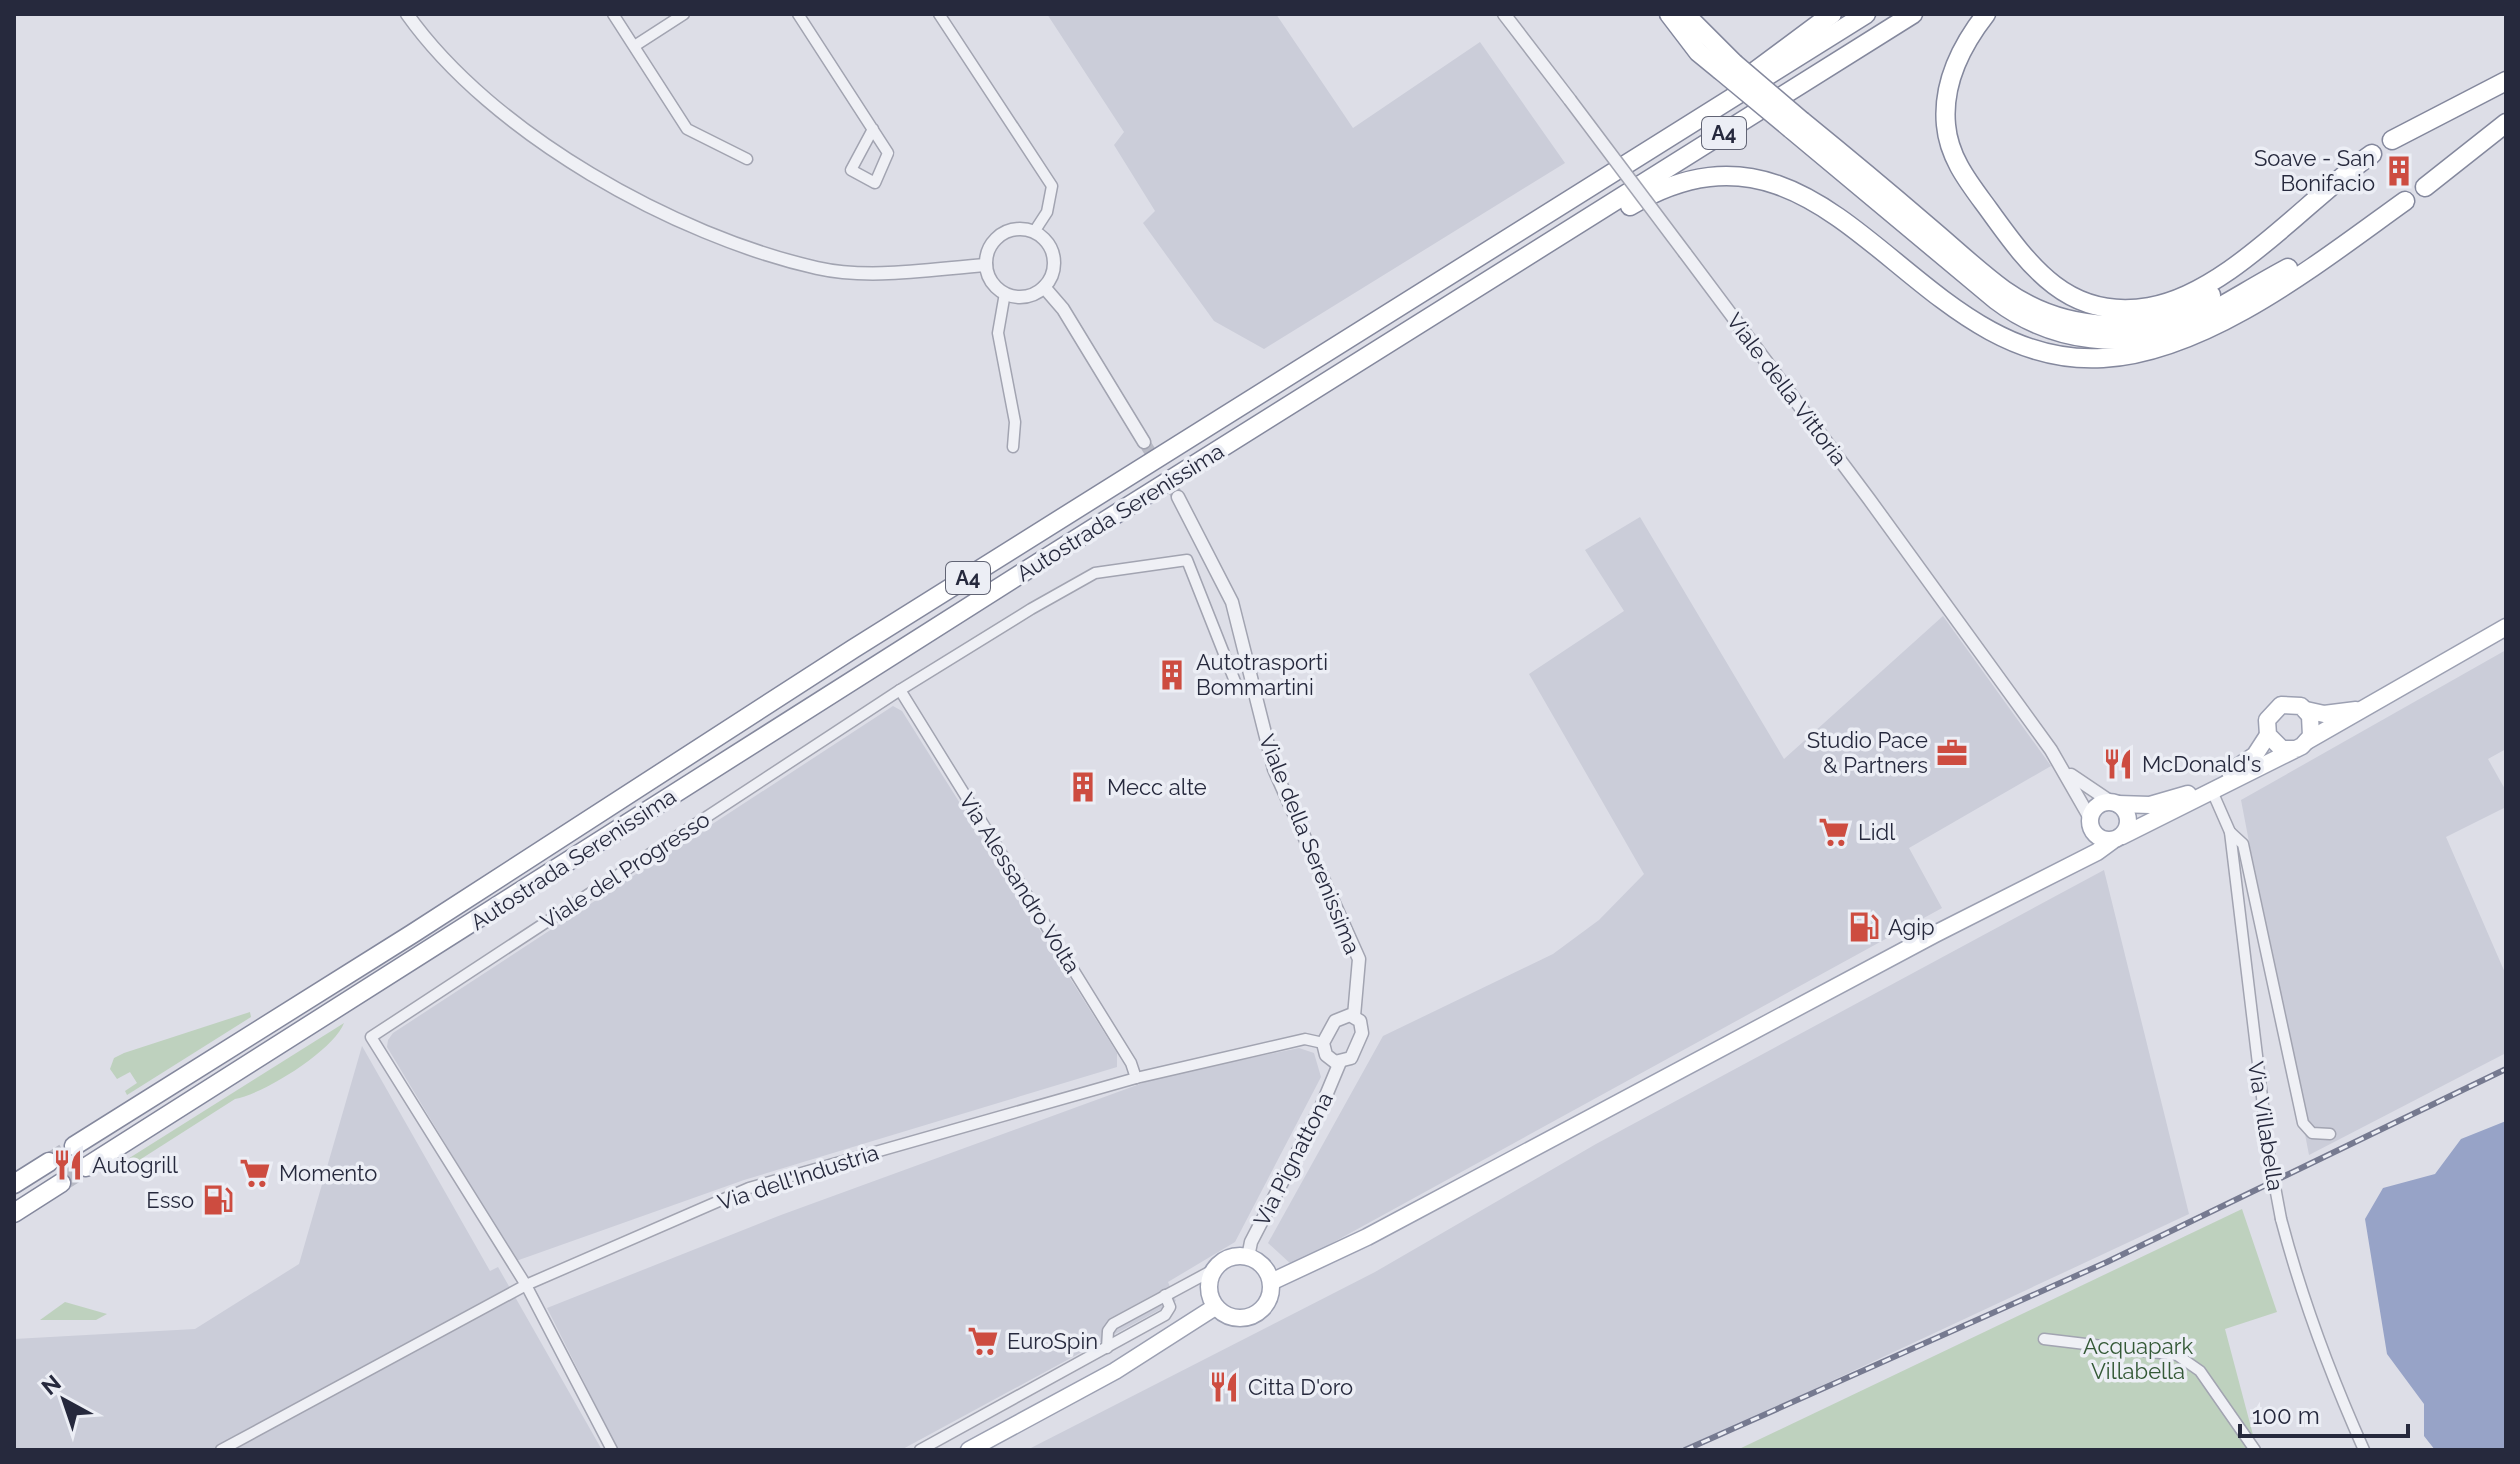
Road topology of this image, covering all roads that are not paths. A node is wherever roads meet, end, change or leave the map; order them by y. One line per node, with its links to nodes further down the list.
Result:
1 (407, 14): 27 (street)
2 (613, 14): 13 (street)
3 (684, 14): 13 (street)
4 (798, 14): 19 (street)
5 (939, 14): 25 (street)
6 (1504, 14): 40 (street, Viale della Vittoria, bridge)
7 (1669, 14): 14 (highway)
8 (1685, 14): 14 (highway)
9 (1832, 14): 16 (highway)
10 (1866, 14): 16 (highway, Autostrada Serenissima / A4)
11 (1913, 14): 26 (highway, Autostrada Serenissima / A4)
12 (1986, 14): 18 (highway)
13 (636, 45): 21 (street)
14 (1727, 67): 18 (highway, bridge)
15 (2506, 81): 20 (highway)
16 (1716, 108): 52 (highway, Autostrada Serenissima / A4)
17 (2506, 123): 22 (highway)
18 (1797, 125): 24 (highway)
19 (873, 129): 19 (street)
20 (2392, 140)
21 (747, 159)
22 (2425, 187)
23 (2405, 201): 24 (highway)
24 (2371, 225): 26 (highway)
25 (1034, 232): 27 (street); 28 (street)
26 (1534, 252): 54 (highway, Autostrada Serenissima / A4)
27 (986, 265): 29 (street)
28 (1044, 287): 29 (street); 30 (street)
29 (1005, 293): 31 (street)
30 (1144, 442)
31 (1013, 447)
32 (1178, 497): 47 (street, Viale della Serenissima)
33 (2506, 627): 36 (main road)
34 (1236, 684): 35 (street, Viale del Progresso)
35 (900, 690): 50 (street, Via Alessandro Volta); 61 (street, Viale del Progresso)
36 (2361, 709): 37 (main road); 39 (main road)
37 (2306, 710): 38 (main road); 39 (main road)
38 (2268, 735): 39 (main road); 42 (main road)
39 (2302, 745): 41 (main road)
40 (2064, 770): 42 (street, Viale della Vittoria); 43 (street, Viale della Vittoria)
41 (2212, 791): 44 (street, Via Villabella); 45 (main road)
42 (2115, 803): 43 (main road); 45 (main road)
43 (2090, 821): 45 (main road); 46 (main road)
44 (2230, 832): 51 (street); 71 (street, Via Villabella, bridge)
45 (2117, 838): 46 (main road)
46 (2060, 868): 60 (main road)
47 (1354, 1016): 48 (street); 49 (street)
48 (1323, 1043): 49 (street); 50 (street, Via dell'Industria)
49 (1340, 1062): 58 (street, Via Pignattona)
50 (1136, 1078): 61 (street, Via dell'Industria)
51 (2330, 1134)
52 (74, 1146)
53 (49, 1162): 56 (highway)
54 (86, 1167)
55 (61, 1183): 57 (highway)
56 (14, 1184)
57 (14, 1213)
58 (1248, 1257): 59 (main road); 60 (main road)
59 (1213, 1270): 62 (street); 63 (main road)
60 (1271, 1282): 63 (main road)
61 (526, 1285): 66 (street, Via dell'Industria); 67 (street, Viale del Progresso)
62 (1165, 1295): 65 (street); 65 (street)
63 (1215, 1307): 69 (main road)
64 (2044, 1339): 70 (street)
65 (1107, 1348): 68 (street)
66 (221, 1450)
67 (612, 1450)
68 (920, 1450)
69 (969, 1450)
70 (2255, 1450)
71 (2364, 1450)

